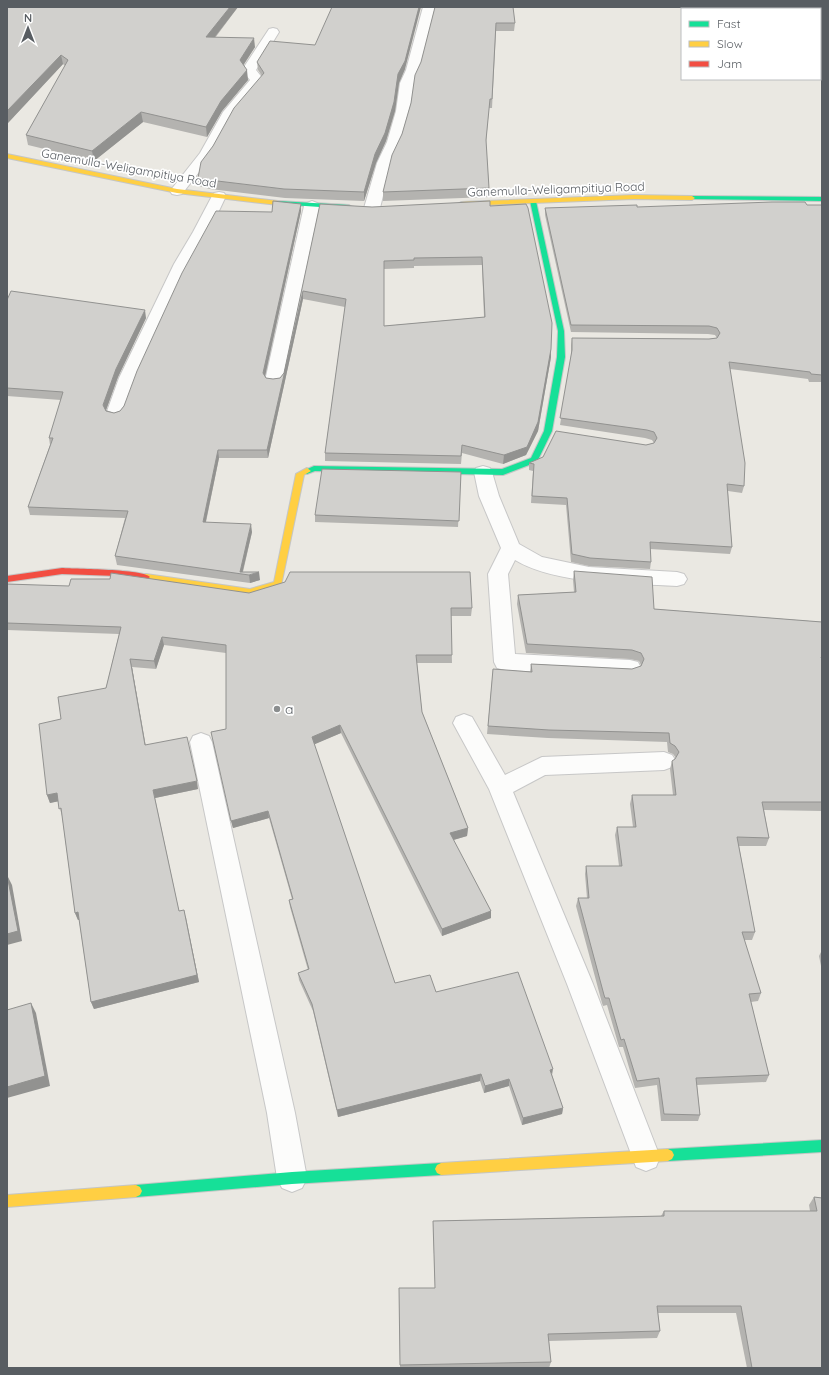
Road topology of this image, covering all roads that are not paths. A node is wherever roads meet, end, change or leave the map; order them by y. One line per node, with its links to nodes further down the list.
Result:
1 (429, 7): 10 (street)
2 (273, 32): 4 (street)
3 (7, 156): 4 (street, Ganemulla-Weligampitiya Road)
4 (177, 191): 5 (street, Ganemulla-Weligampitiya Road)
5 (219, 196): 9 (street, Ganemulla-Weligampitiya Road); 12 (street)
6 (822, 199): 7 (street, Ganemulla-Weligampitiya Road)
7 (533, 201): 8 (street, Ganemulla-Weligampitiya Road); 13 (street)
8 (451, 205)
9 (312, 206): 10 (street, Ganemulla-Weligampitiya Road); 11 (street)
10 (368, 208)
11 (274, 381)
12 (115, 414)
13 (483, 472): 14 (street); 15 (street)
14 (511, 548): 16 (street); 17 (street)
15 (7, 579)
16 (677, 579)
17 (630, 668)
18 (464, 723): 21 (street)
19 (201, 742): 24 (street)
20 (664, 761): 21 (street)
21 (500, 788): 23 (street)
22 (822, 1146): 23 (street)
23 (646, 1157): 24 (street)
24 (292, 1178): 25 (street)
25 (7, 1201)

